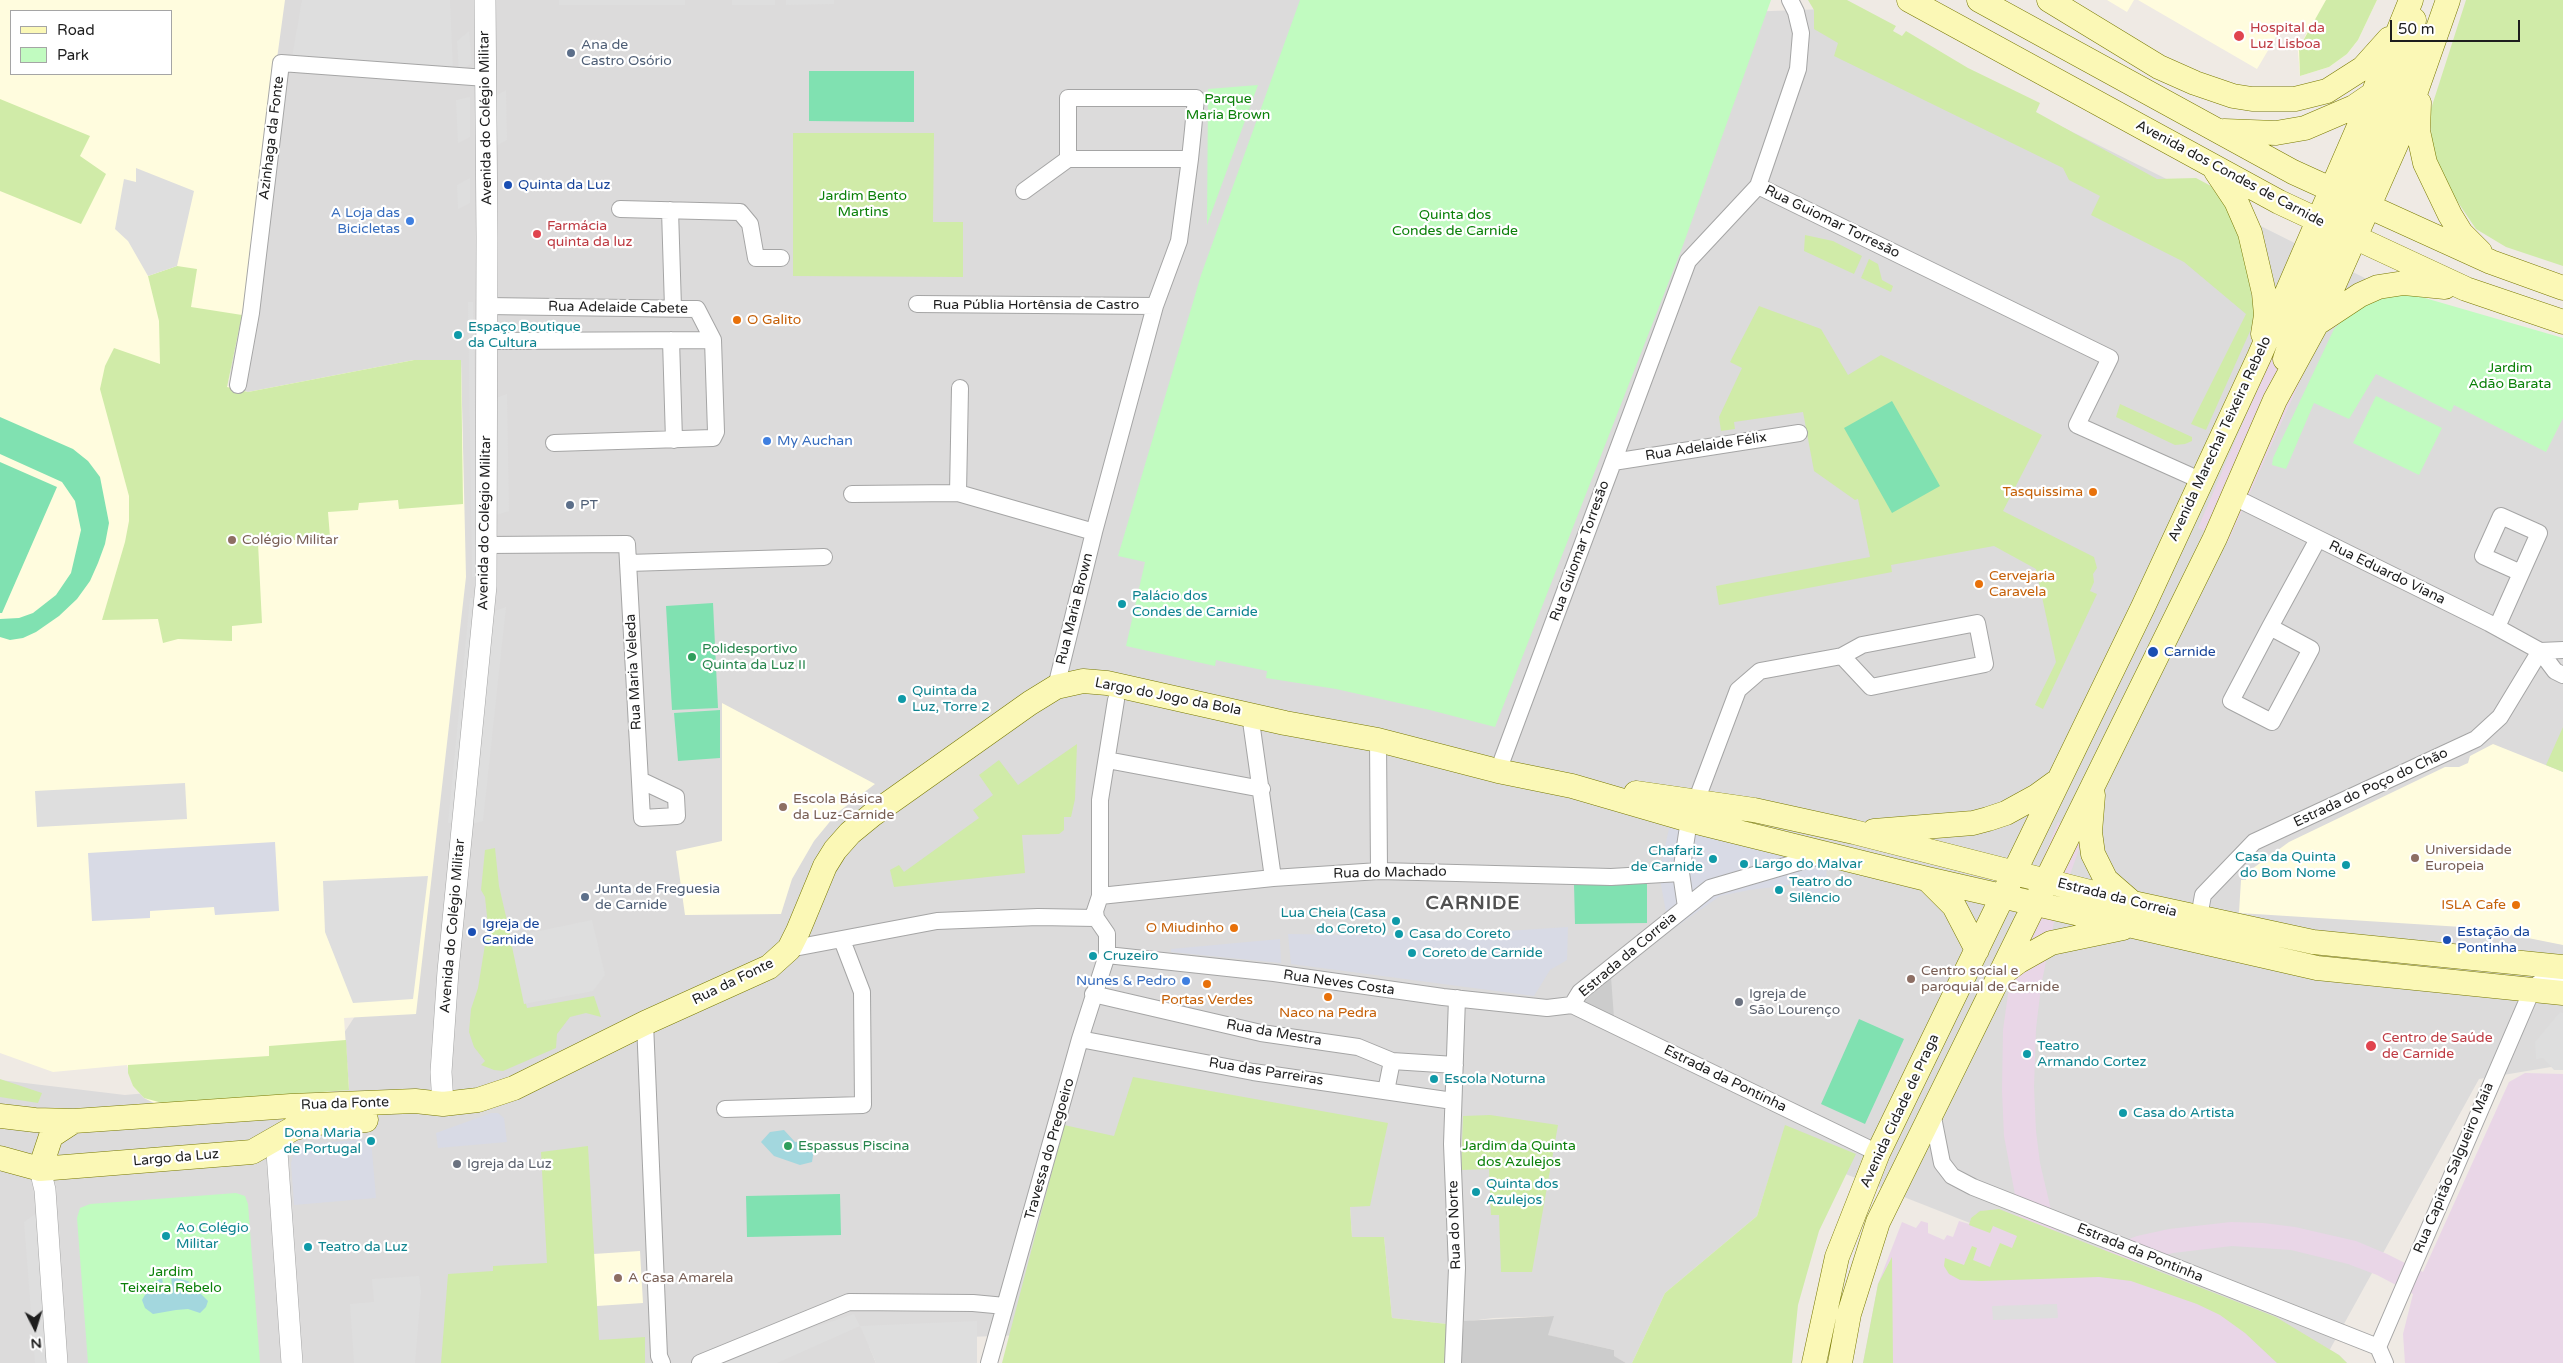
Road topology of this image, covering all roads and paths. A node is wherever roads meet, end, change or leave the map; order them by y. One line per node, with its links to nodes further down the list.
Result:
1 (485, 0): 11 (street, Avenida do Colégio Militar)
2 (1790, 0): 18 (street)
3 (1909, 0): 17 (main road, Avenida dos Condes de Carnide)
4 (1980, 0): 14 (main road)
5 (2049, 0): 10 (main road)
6 (2410, 0): 9 (main road, Avenida Marechal Teixeira Rebelo)
7 (2419, 0): 20 (main road, Avenida Marechal Teixeira Rebelo)
8 (2448, 0): 12 (main road, Avenida Marechal Teixeira Rebelo)
9 (2398, 29): 10 (main road); 13 (main road, Avenida Marechal Teixeira Rebelo)
10 (2159, 67): 14 (main road)
11 (486, 78): 29 (street, Avenida do Colégio Militar); 38 (street, Azinhaga da Fonte)
12 (2421, 81): 20 (main road, Avenida Marechal Teixeira Rebelo); 25 (main road)
13 (2373, 94): 14 (main road); 20 (main road, Avenida Marechal Teixeira Rebelo)
14 (2209, 127): 20 (main road)
15 (1068, 158): 16 (street); 16 (street, Rua Maria Brown); 19 (street)
16 (1190, 158): 30 (street, Rua Maria Brown)
17 (2214, 167): 23 (main road, Avenida dos Condes de Carnide); 37 (main road)
18 (1758, 186): 44 (street, Rua Guiomar Torresão); 45 (street, Rua Guiomar Torresão)
19 (1024, 191)
20 (2351, 198): 23 (main road, Avenida Marechal Teixeira Rebelo); 23 (main road, Avenida Marechal Teixeira Rebelo); 25 (main road)
21 (620, 209): 22 (street)
22 (670, 210): 24 (street); 31 (street)
23 (2337, 229): 27 (main road, Avenida dos Condes de Carnide); 33 (main road, Avenida Marechal Teixeira Rebelo); 37 (main road, Avenida Marechal Teixeira Rebelo); 40 (main road, Avenida Marechal Teixeira Rebelo)
24 (781, 258)
25 (2491, 262): 26 (main road)
26 (2563, 288)
27 (2466, 289): 32 (main road, Avenida dos Condes de Carnide); 33 (main road)
28 (917, 304): 30 (street, Rua Públia Hortênsia de Castro)
29 (487, 306): 31 (street, Rua Adelaide Cabete); 36 (street, Avenida do Colégio Militar)
30 (1155, 306): 49 (street, Rua Maria Brown)
31 (673, 308): 35 (street, Rua Adelaide Cabete)
32 (2563, 322)
33 (2317, 323): 40 (main road, Avenida Marechal Teixeira Rebelo)
34 (671, 340): 35 (street); 36 (street); 42 (street)
35 (713, 340): 42 (street)
36 (486, 341): 51 (street, Avenida do Colégio Militar)
37 (2259, 357): 45 (main road, Avenida Marechal Teixeira Rebelo)
38 (238, 385)
39 (960, 388): 46 (street)
40 (2275, 400): 48 (main road, Avenida Marechal Teixeira Rebelo)
41 (1799, 433): 44 (street, Rua Adelaide Félix)
42 (674, 440): 43 (street)
43 (554, 443)
44 (1613, 462): 66 (street, Rua Guiomar Torresão)
45 (2202, 481): 48 (main road); 69 (main road, Avenida Marechal Teixeira Rebelo)
46 (958, 493): 47 (street); 49 (street)
47 (852, 494)
48 (2234, 497): 50 (street, Rua Eduardo Viana); 68 (main road, Avenida Marechal Teixeira Rebelo)
49 (1094, 532): 61 (street, Rua Maria Brown)
50 (2318, 539): 55 (street); 56 (street, Rua Eduardo Viana)
51 (486, 545): 53 (street, Rua Maria Veleda); 105 (street, Avenida do Colégio Militar)
52 (824, 557): 53 (street)
53 (628, 563): 67 (street, Rua Maria Veleda)
54 (2521, 573): 56 (street)
55 (2270, 627): 55 (street)
56 (2497, 628): 58 (street, Rua Eduardo Viana)
57 (2563, 650): 58 (street)
58 (2540, 651): 60 (street, Rua Eduardo Viana); 85 (street, Estrada do Poço do Chão)
59 (1842, 656): 59 (street); 71 (street)
60 (2563, 675)
61 (1056, 687): 63 (main road, Largo do Jogo da Bola); 88 (main road)
62 (1116, 700): 65 (street, Largo do Jogo da Bola)
63 (1250, 714): 64 (main road, Largo do Jogo da Bola); 70 (street, Largo do Jogo da Bola)
64 (1378, 740): 66 (main road); 74 (street)
65 (1106, 760): 70 (street); 84 (street, Largo do Jogo da Bola)
66 (1498, 772): 71 (main road)
67 (640, 780)
68 (2095, 781): 79 (main road, Avenida Marechal Teixeira Rebelo); 82 (main road)
69 (2056, 782): 72 (main road); 75 (main road, Avenida Marechal Teixeira Rebelo)
70 (1262, 789): 77 (street, Largo do Jogo da Bola)
71 (1693, 810): 72 (main road, Estrada da Correia); 73 (main road, Estrada da Correia); 76 (street, Estrada da Correia)
72 (1854, 832): 75 (main road, Estrada da Correia)
73 (1826, 854): 78 (main road, Estrada da Correia); 83 (street, Estrada da Correia)
74 (1379, 871): 76 (street, Rua do Machado); 77 (street, Rua do Machado)
75 (2014, 872): 79 (main road, Estrada da Correia); 80 (main road, Avenida Marechal Teixeira Rebelo)
76 (1681, 873): 83 (street, Estrada da Correia)
77 (1273, 878): 84 (street, Rua do Machado)
78 (1926, 879): 80 (main road, Estrada da Correia); 89 (main road)
79 (2046, 880): 81 (main road, Avenida Marechal Teixeira Rebelo); 82 (main road, Estrada da Correia)
80 (2003, 896): 81 (main road, Estrada da Correia); 89 (main road, Avenida Cidade de Praga)
81 (2035, 903): 86 (main road, Estrada da Correia); 93 (main road, Avenida Cidade de Praga)
82 (2133, 903): 85 (main road, Estrada da Correia)
83 (1686, 907): 98 (street, Estrada da Correia)
84 (1097, 908): 87 (street, Rua da Fonte); 90 (street, Travessa do Pregoeiro)
85 (2199, 917): 91 (main road, Estrada da Correia)
86 (2134, 926): 93 (main road); 94 (main road, Estrada da Correia)
87 (842, 940): 88 (street, Rua da Fonte); 106 (street)
88 (789, 949): 99 (main road, Rua da Fonte)
89 (1977, 950): 112 (main road, Avenida Cidade de Praga)
90 (1107, 955): 95 (street, Travessa do Pregoeiro); 97 (street, Rua Neves Costa)
91 (2563, 968)
92 (2563, 974): 94 (street)
93 (1996, 977): 108 (main road, Avenida Cidade de Praga)
94 (2532, 990): 96 (main road, Estrada da Correia); 116 (street, Rua Capitão Salgueiro Maia)
95 (1093, 994): 100 (street, Travessa do Pregoeiro); 101 (street, Rua da Mestra)
96 (2563, 994)
97 (1457, 998): 98 (street, Rua Neves Costa); 102 (street, Rua do Norte)
98 (1572, 1005): 112 (street, Estrada da Pontinha)
99 (645, 1023): 105 (main road, Rua da Fonte); 119 (street)
100 (1080, 1039): 103 (street, Rua das Parreiras); 115 (street, Travessa do Pregoeiro)
101 (1392, 1061): 102 (street, Rua da Mestra); 103 (street)
102 (1455, 1065): 104 (street, Rua do Norte)
103 (1386, 1091): 104 (street, Rua das Parreiras)
104 (1453, 1100): 122 (street, Rua do Norte)
105 (443, 1104): 107 (main road, Rua da Fonte); 111 (main road, Rua da Fonte)
106 (725, 1109)
107 (247, 1110): 110 (main road); 111 (main road)
108 (1932, 1110): 116 (street, Estrada da Pontinha); 124 (main road, Avenida Cidade de Praga)
109 (0, 1116): 110 (main road)
110 (74, 1121): 114 (main road)
111 (276, 1138): 114 (main road, Largo da Luz); 118 (street)
112 (1878, 1153): 123 (main road, Avenida Cidade de Praga)
113 (0, 1158): 114 (main road, Largo da Luz)
114 (40, 1169): 117 (street)
115 (1006, 1306): 120 (street); 121 (street, Travessa do Pregoeiro)
116 (2378, 1347): 125 (street)
117 (58, 1363)
118 (292, 1363)
119 (662, 1363)
120 (700, 1363)
121 (989, 1363)
122 (1453, 1363)
123 (1814, 1363)
124 (1840, 1363)
125 (2385, 1363)

